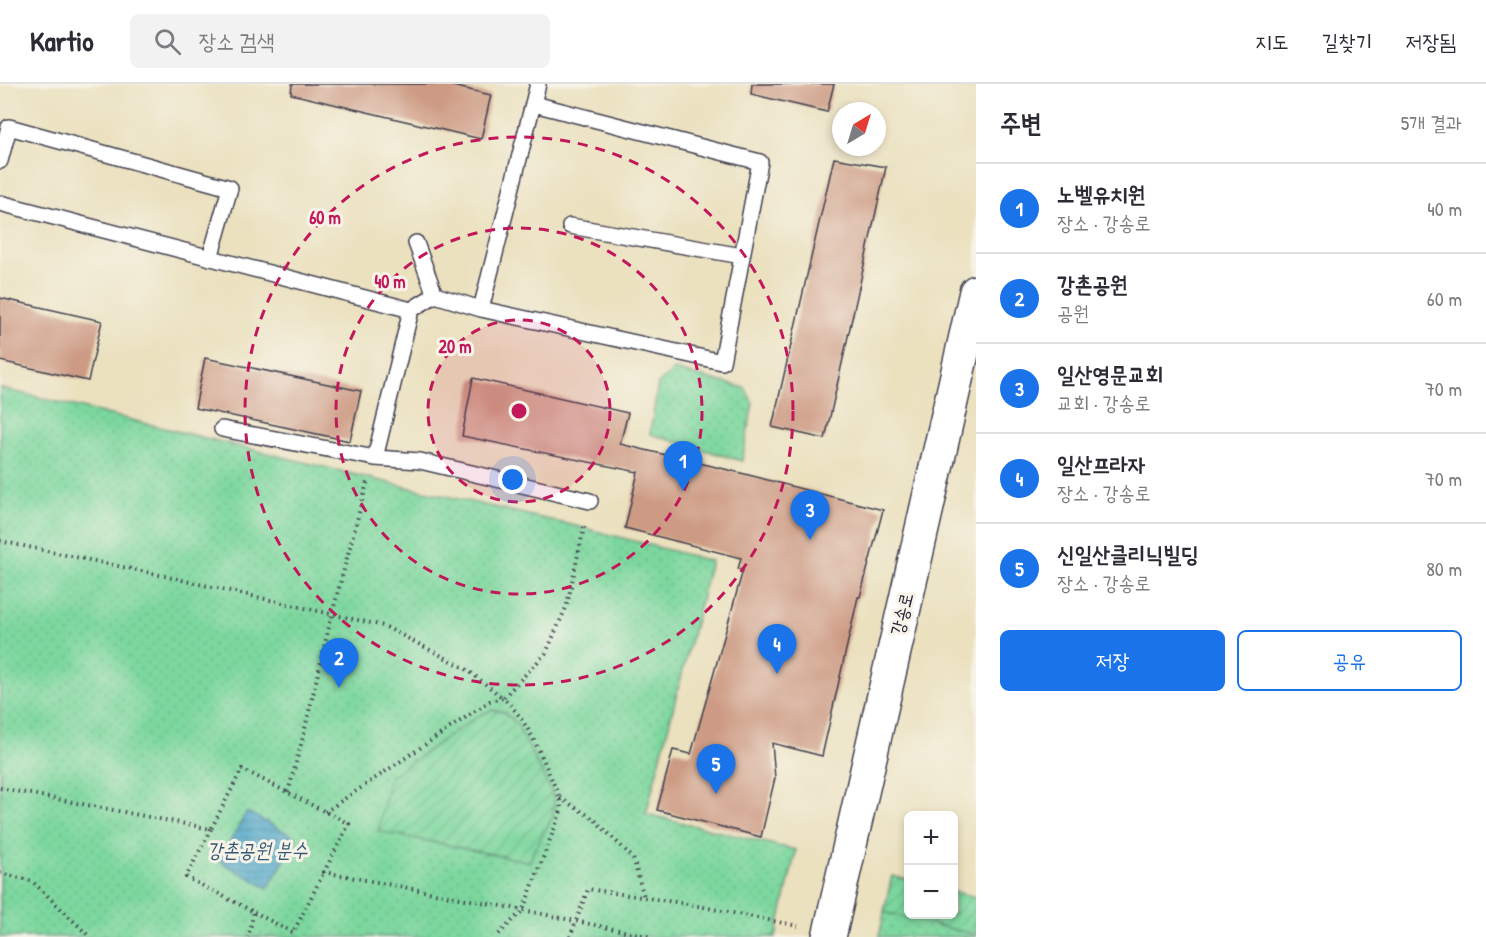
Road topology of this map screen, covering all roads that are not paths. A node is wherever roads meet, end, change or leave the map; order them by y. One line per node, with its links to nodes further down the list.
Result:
1 (538, 84): 2 (lane)
2 (534, 104): 7 (lane); 11 (lane)
3 (0, 161): 8 (lane)
4 (0, 203): 8 (lane)
5 (570, 226): 7 (lane)
6 (416, 243): 10 (lane)
7 (742, 256): 11 (lane)
8 (210, 258): 12 (lane)
9 (976, 292): 16 (main road, 강송로)
10 (435, 295): 11 (lane); 12 (lane)
11 (481, 309)
12 (411, 310): 14 (lane)
13 (222, 429): 14 (lane)
14 (375, 458): 15 (lane)
15 (590, 501)
16 (829, 937)

